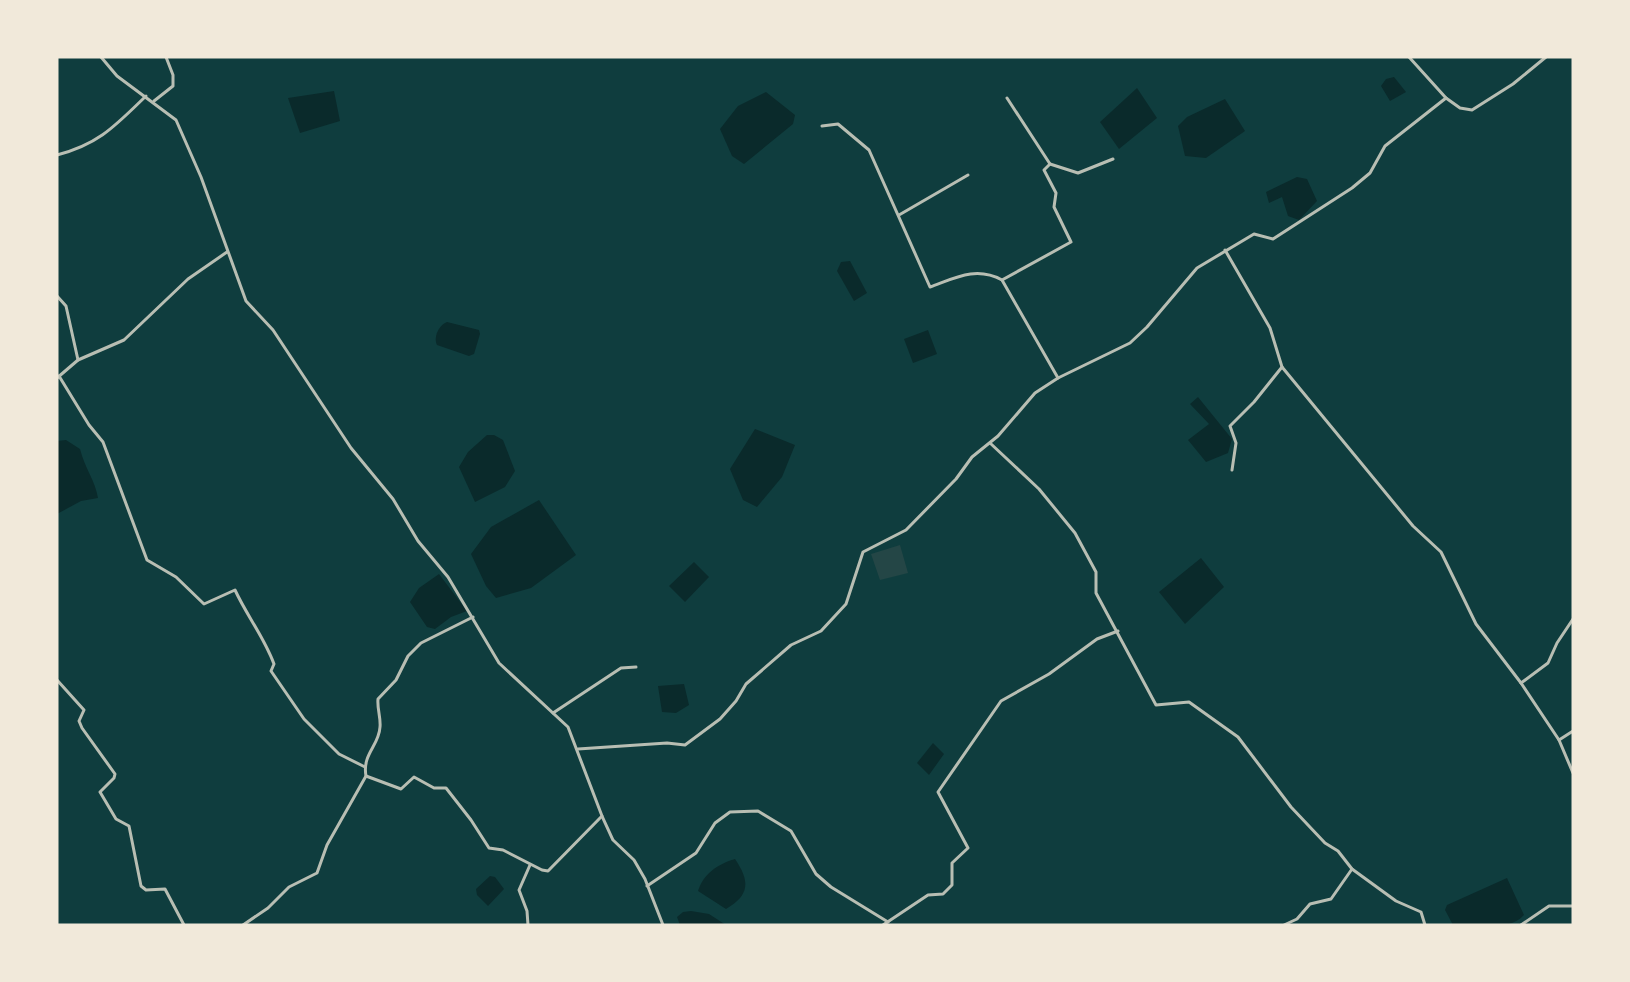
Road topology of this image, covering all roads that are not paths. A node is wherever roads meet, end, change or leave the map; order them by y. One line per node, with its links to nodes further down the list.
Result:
1 (101, 57): 5 (street)
2 (166, 57): 8 (street)
3 (1409, 57): 7 (street)
4 (1546, 57): 7 (street)
5 (146, 96): 8 (street); 10 (street)
6 (1007, 98): 12 (street)
7 (1446, 98): 15 (street)
8 (154, 102): 16 (street)
9 (822, 126): 14 (street)
10 (57, 155)
11 (1113, 159): 12 (street)
12 (1050, 164): 17 (street)
13 (968, 175): 14 (street)
14 (899, 215): 17 (street)
15 (1225, 250): 20 (street); 22 (street)
16 (227, 252): 19 (street); 25 (street)
17 (1002, 280): 22 (street)
18 (57, 296): 19 (street)
19 (78, 360): 21 (street)
20 (1282, 367): 24 (street); 30 (street)
21 (58, 377): 35 (street)
22 (1058, 378): 23 (street)
23 (990, 442): 27 (street); 34 (street)
24 (1232, 470)
25 (473, 617): 31 (street); 35 (street)
26 (1573, 619): 30 (street)
27 (1119, 631): 40 (street); 43 (street)
28 (636, 667): 31 (street)
29 (57, 680): 44 (street)
30 (1521, 683): 33 (street)
31 (553, 713): 34 (street)
32 (1573, 732): 33 (street)
33 (1559, 740): 36 (street)
34 (578, 748): 38 (street)
35 (364, 767): 37 (street)
36 (1573, 773)
37 (366, 776): 39 (street); 45 (street)
38 (602, 816): 39 (street); 41 (street)
39 (531, 864): 46 (street)
40 (1352, 869): 49 (street); 50 (street)
41 (647, 886): 43 (street); 47 (street)
42 (1573, 906): 51 (street)
43 (888, 922): 48 (street)
44 (184, 925)
45 (243, 925)
46 (528, 925)
47 (663, 925)
48 (883, 925)
49 (1284, 925)
50 (1425, 925)
51 (1521, 925)

